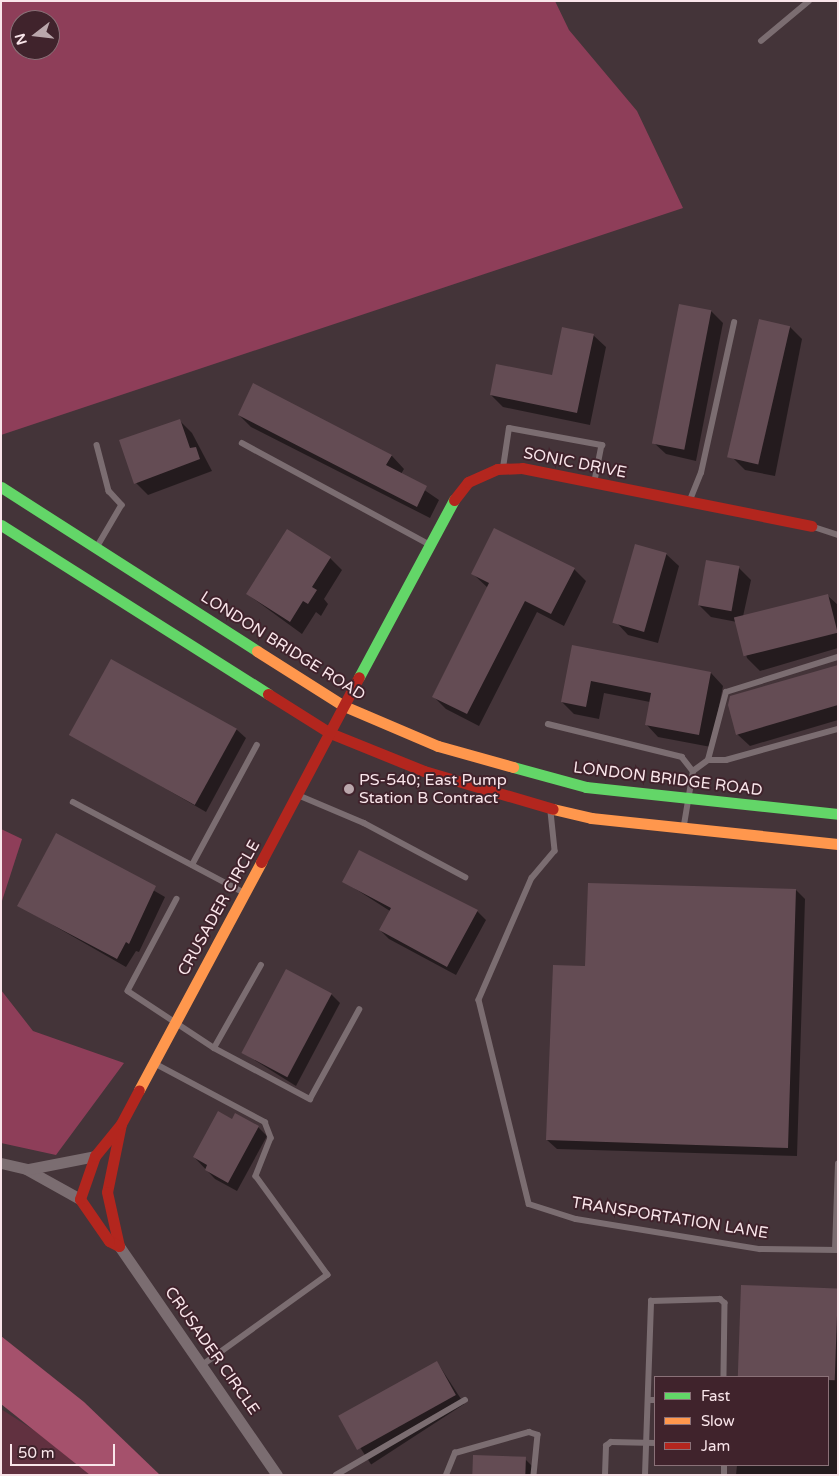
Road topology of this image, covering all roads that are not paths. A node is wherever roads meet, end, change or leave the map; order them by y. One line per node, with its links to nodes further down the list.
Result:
1 (809, 1): 2 (lane)
2 (761, 41)
3 (734, 323): 9 (lane)
4 (242, 443): 13 (lane)
5 (97, 445): 14 (lane)
6 (503, 468): 7 (main road, SONIC DRIVE); 7 (lane); 13 (main road, SONIC DRIVE)
7 (595, 484): 9 (main road, SONIC DRIVE)
8 (1, 487): 14 (main road, LONDON BRIDGE ROAD)
9 (689, 502): 11 (main road, SONIC DRIVE)
10 (1, 525): 19 (main road)
11 (811, 526): 12 (lane)
12 (838, 535)
13 (431, 545): 16 (main road, SONIC DRIVE)
14 (96, 548): 16 (main road, LONDON BRIDGE ROAD)
15 (838, 657): 21 (lane)
16 (344, 706): 19 (main road, CRUSADER CIRCLE); 24 (main road, LONDON BRIDGE ROAD)
17 (548, 724): 22 (lane)
18 (838, 728): 21 (lane)
19 (330, 733): 23 (main road, CRUSADER CIRCLE); 26 (main road)
20 (257, 745): 30 (lane)
21 (708, 760): 22 (lane)
22 (693, 771): 24 (lane)
23 (298, 795): 31 (lane); 32 (main road, CRUSADER CIRCLE)
24 (687, 800): 27 (main road, LONDON BRIDGE ROAD); 28 (lane)
25 (73, 802): 30 (lane)
26 (551, 809): 28 (main road); 46 (lane, TRANSPORTATION LANE)
27 (838, 814)
28 (683, 829): 29 (main road)
29 (838, 844)
30 (192, 865): 32 (lane)
31 (465, 877)
32 (247, 894): 36 (main road, CRUSADER CIRCLE)
33 (177, 899): 36 (lane)
34 (261, 965): 37 (lane)
35 (360, 1010): 37 (lane)
36 (173, 1023): 37 (lane); 38 (main road, CRUSADER CIRCLE)
37 (214, 1048)
38 (154, 1063): 39 (main road, CRUSADER CIRCLE); 47 (lane)
39 (122, 1124): 40 (main road, CRUSADER CIRCLE); 45 (main road, CRUSADER CIRCLE)
40 (95, 1156): 43 (street); 44 (main road, CRUSADER CIRCLE)
41 (1, 1163): 43 (street)
42 (838, 1164): 46 (lane)
43 (26, 1169): 44 (street)
44 (80, 1199): 45 (main road, CRUSADER CIRCLE)
45 (119, 1246): 47 (street, CRUSADER CIRCLE)
46 (836, 1250)
47 (202, 1366): 54 (street, CRUSADER CIRCLE)
48 (724, 1376): 50 (lane)
49 (465, 1400): 55 (lane)
50 (648, 1400): 51 (lane); 52 (lane)
51 (654, 1400)
52 (646, 1442): 53 (lane); 58 (lane); 59 (lane)
53 (654, 1442)
54 (277, 1475)
55 (336, 1475)
56 (446, 1475): 57 (lane)
57 (534, 1475)
58 (605, 1475)
59 (645, 1475)

